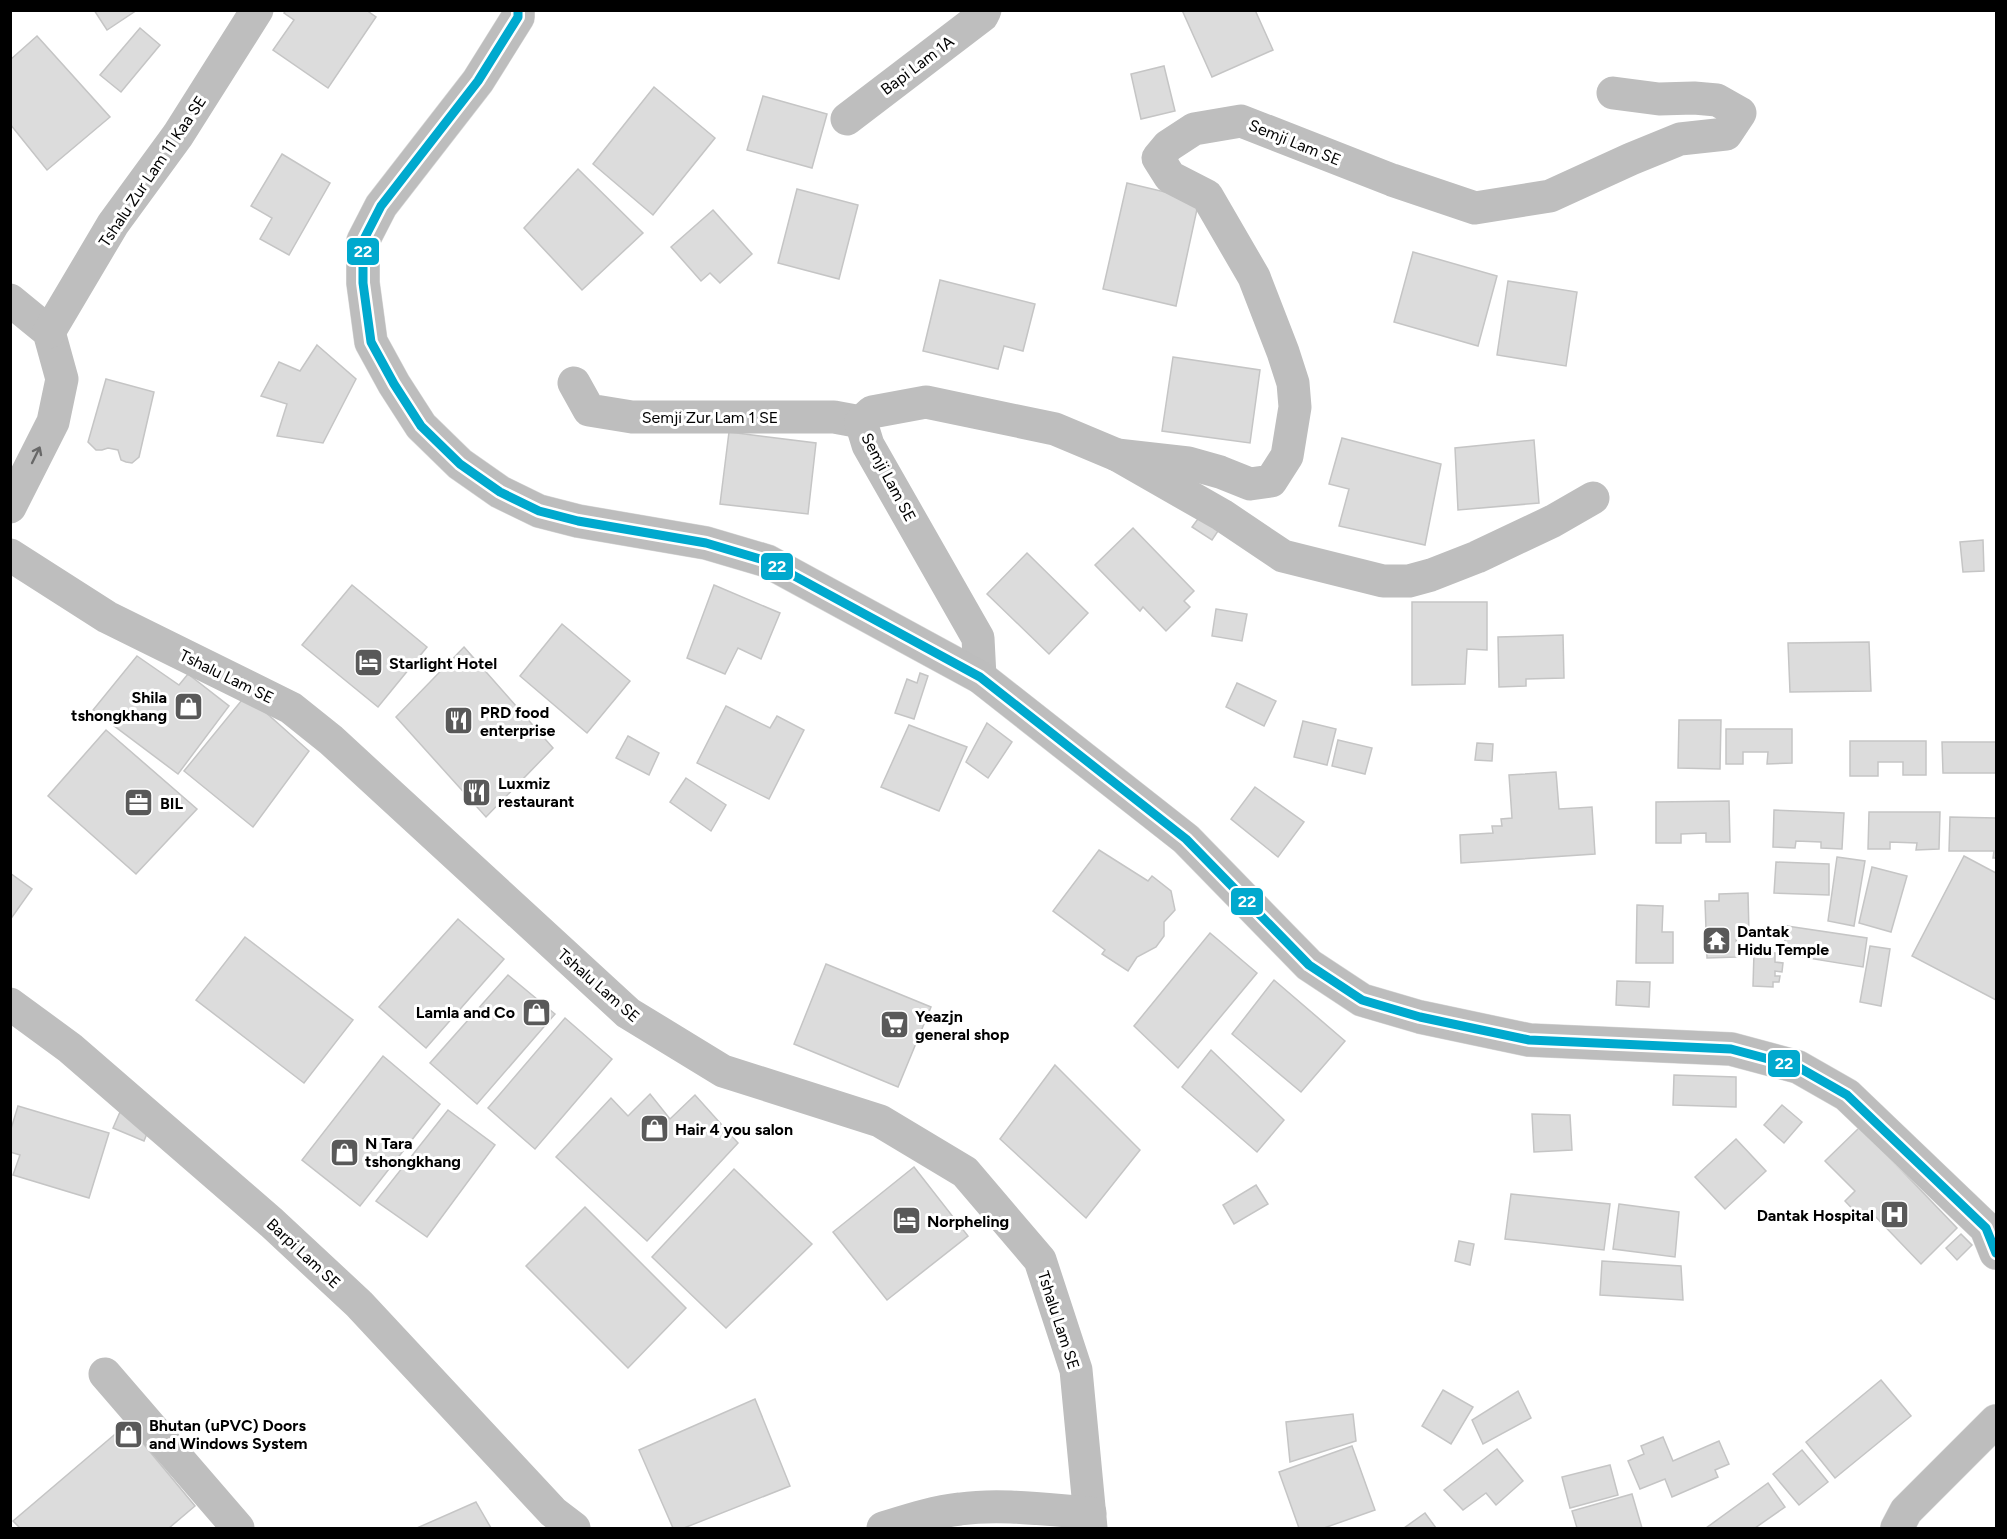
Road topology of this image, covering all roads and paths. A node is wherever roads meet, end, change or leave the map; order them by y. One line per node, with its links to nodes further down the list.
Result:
1 (256, 10): 7 (street, Tshalu Zur Lam 11 Kaa SE)
2 (518, 10): 14 (main road)
3 (985, 10): 5 (street, Bapi Lam 1A)
4 (1613, 93): 10 (street, Semji Lam SE)
5 (847, 118)
6 (10, 300): 7 (street)
7 (49, 332): 12 (street, one-way to 7)
8 (574, 383): 9 (street, Semji Zur Lam 1 SE)
9 (861, 422): 10 (street, Semji Lam SE); 14 (street, Semji Lam SE)
10 (1117, 455): 11 (street, Semji Lam SE)
11 (1593, 498)
12 (10, 507)
13 (10, 555): 19 (street, Tshalu Lam SE)
14 (980, 677): 16 (main road)
15 (10, 1004): 21 (street, Barpi Lam SE)
16 (1993, 1234)
17 (105, 1374): 20 (street)
18 (1996, 1421): 23 (main road)
19 (1090, 1521): 22 (street)
20 (238, 1528)
21 (574, 1528)
22 (883, 1528)
23 (1897, 1528)

